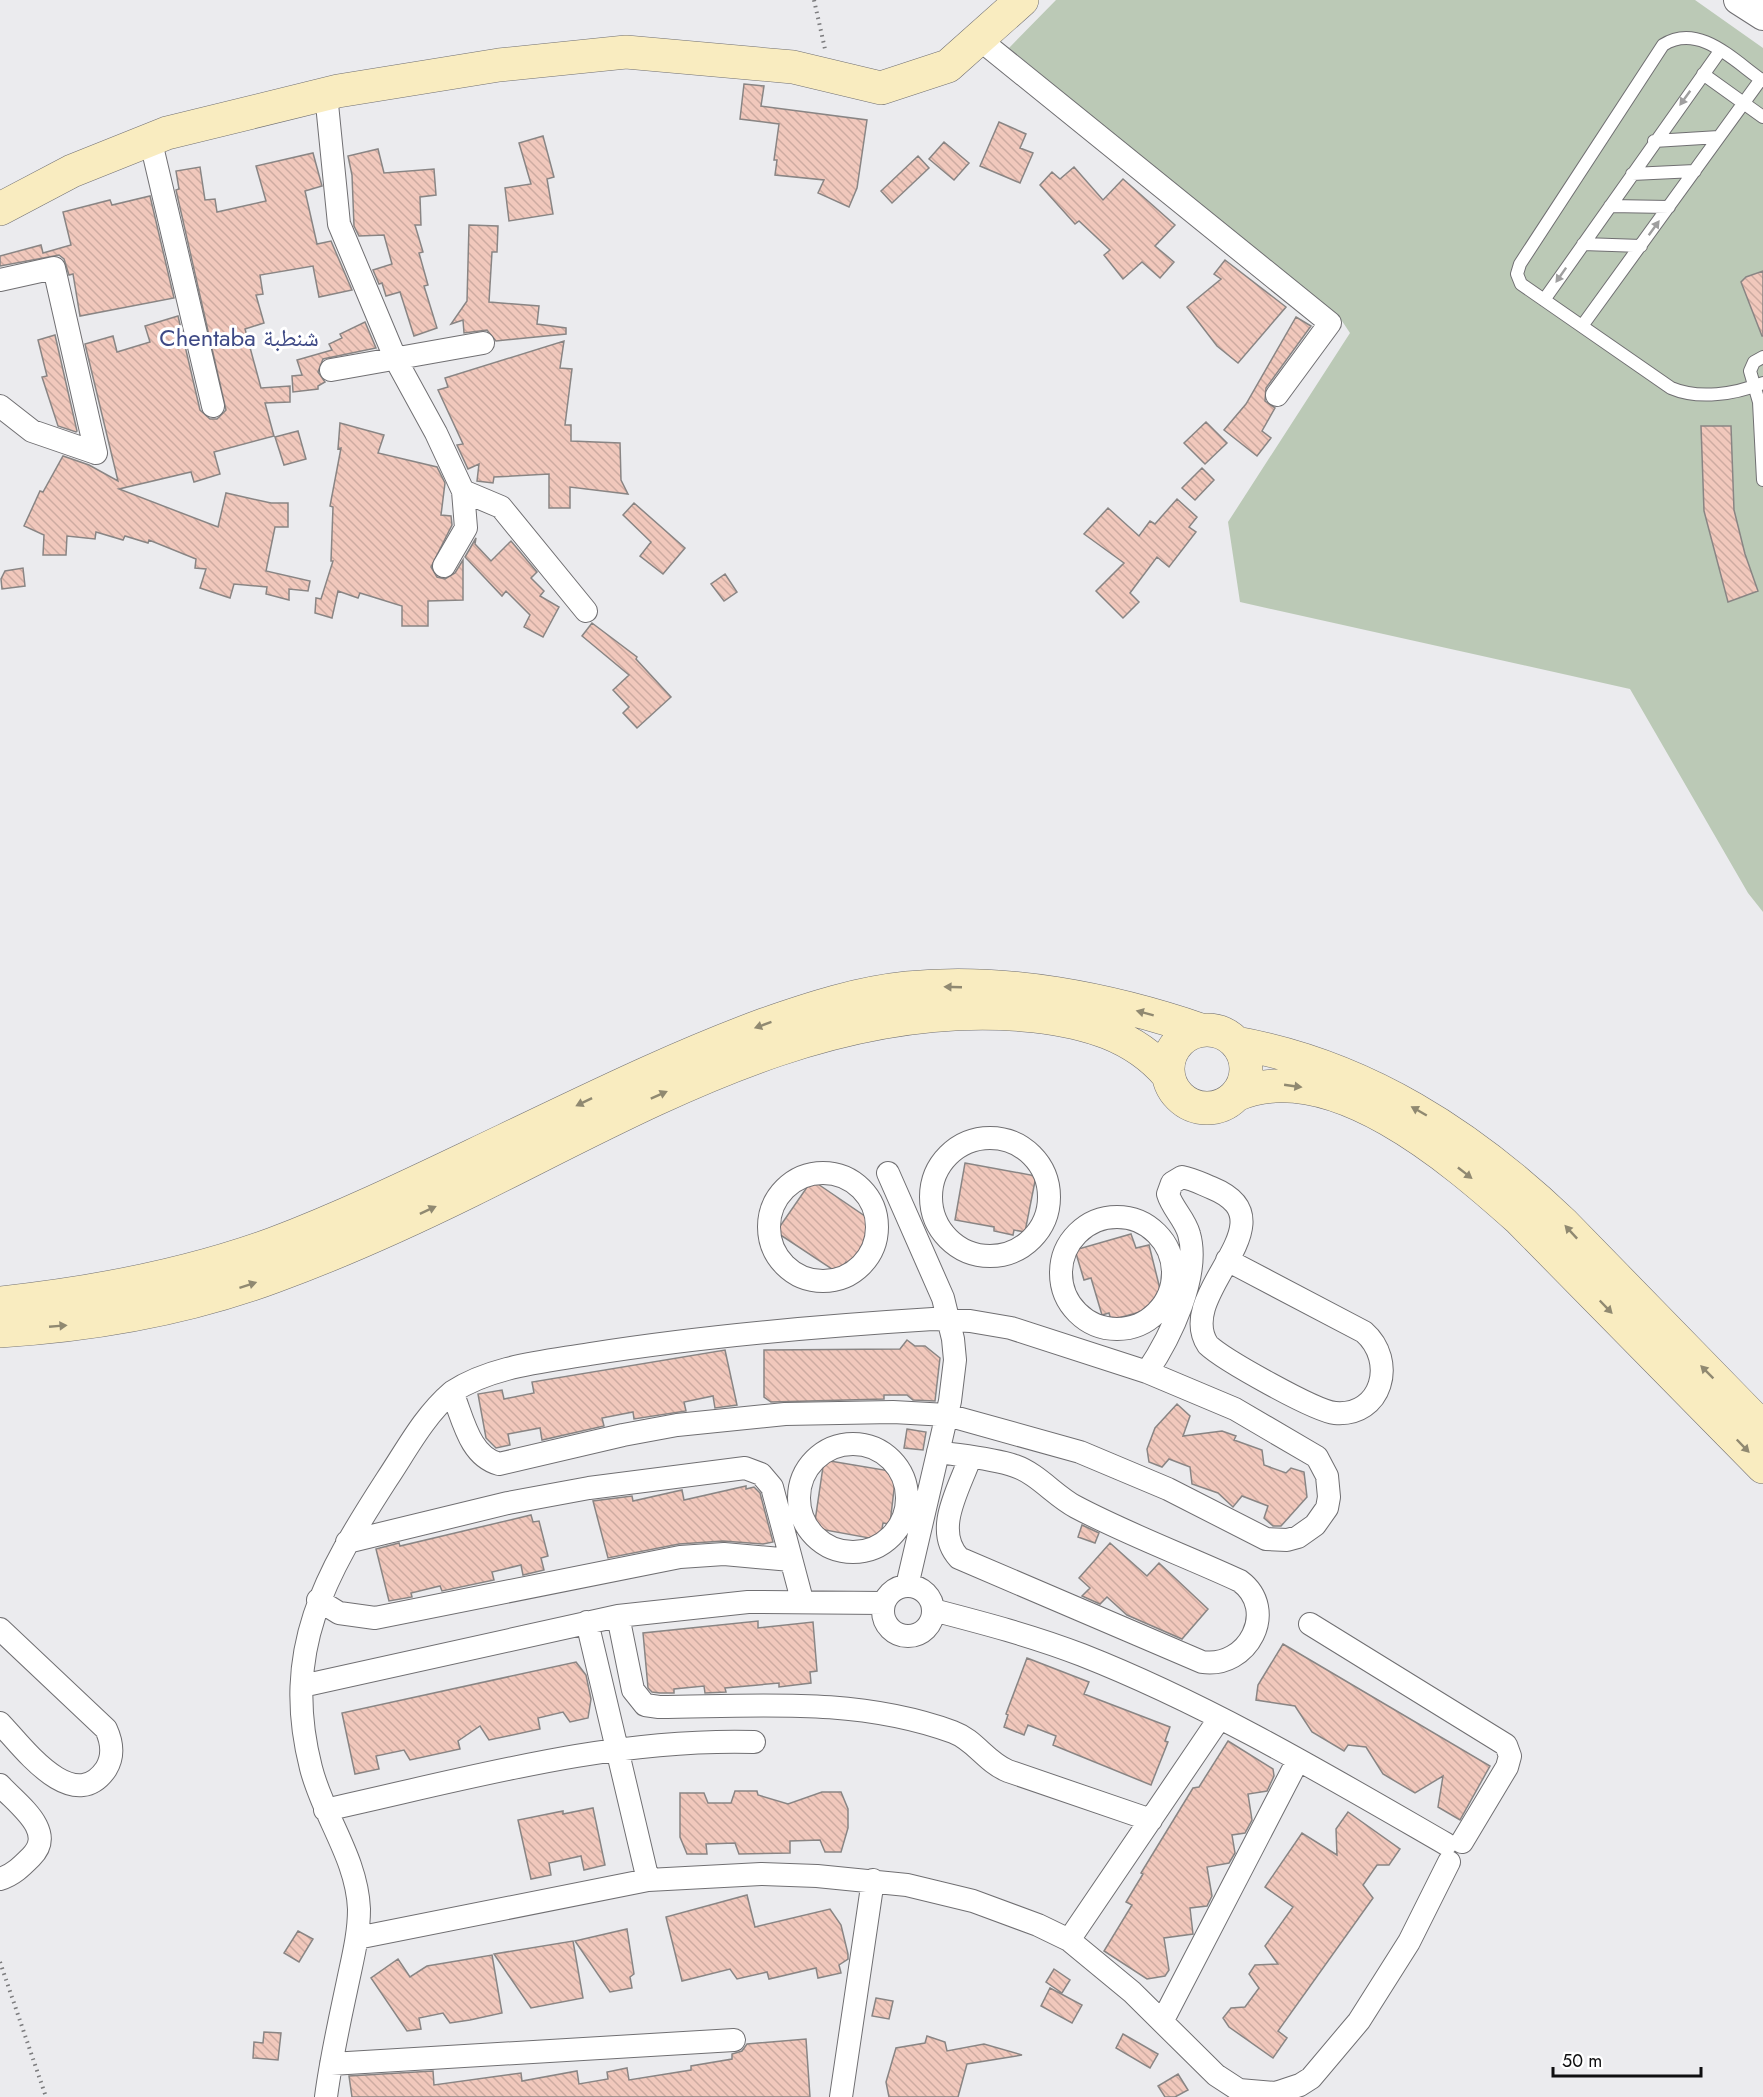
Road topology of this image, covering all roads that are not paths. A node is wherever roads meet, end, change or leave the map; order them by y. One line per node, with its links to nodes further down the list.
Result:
1 (1022, 0): 4 (main road)
2 (1738, 0): 3 (street)
3 (1763, 16)
4 (979, 39): 8 (main road); 29 (street)
5 (1720, 51): 6 (lane); 7 (lane); 22 (lane)
6 (1703, 74): 9 (lane); 13 (lane, one-way to 13)
7 (1762, 80): 9 (lane)
8 (326, 94): 12 (main road); 26 (street)
9 (1744, 103): 10 (lane); 11 (lane)
10 (1763, 117)
11 (1719, 137): 13 (lane); 14 (lane)
12 (150, 138): 18 (main road); 31 (street)
13 (1654, 141): 15 (lane)
14 (1695, 171): 15 (lane); 17 (lane)
15 (1632, 174): 16 (lane)
16 (1610, 206): 17 (lane); 19 (lane)
17 (1668, 207): 20 (lane, one-way to 17)
18 (0, 209)
19 (1583, 244): 20 (lane); 22 (lane, one-way to 22)
20 (1641, 246): 23 (lane)
21 (0, 280): 30 (street)
22 (1544, 300): 23 (lane)
23 (1582, 326): 28 (lane)
24 (483, 343): 26 (street)
25 (1763, 357): 28 (lane)
26 (396, 360): 27 (street); 33 (street)
27 (331, 370)
28 (1758, 385): 32 (lane)
29 (1277, 396)
30 (0, 406)
31 (213, 406)
32 (1763, 480)
33 (463, 491): 34 (street); 35 (street)
34 (444, 566)
35 (586, 611)
36 (1201, 1030): 37 (main road); 38 (main road); 46 (main road, one-way to 46)
37 (1236, 1043): 39 (main road); 52 (main road, one-way to 37)
38 (1168, 1075): 39 (main road); 48 (main road, one-way to 38)
39 (1236, 1095): 55 (main road, one-way to 55)
40 (890, 1178): 41 (street); 42 (street); 47 (street)
41 (932, 1187): 43 (street); 43 (street)
42 (864, 1193): 42 (street)
43 (1036, 1233): 44 (street)
44 (1068, 1247): 44 (street)
45 (1227, 1260): 45 (street); 49 (street)
46 (0, 1303)
47 (949, 1319): 49 (street); 50 (street); 51 (street)
48 (0, 1331)
49 (1147, 1372): 51 (street)
50 (452, 1392): 51 (street); 57 (street)
51 (947, 1415): 53 (street)
52 (1763, 1428)
53 (938, 1452): 54 (street); 56 (street)
54 (970, 1458): 54 (street)
55 (1763, 1467)
56 (914, 1515): 56 (street); 59 (street)
57 (347, 1542): 58 (street); 60 (street)
58 (791, 1560): 60 (street); 61 (street)
59 (907, 1586): 62 (street); 63 (street)
60 (318, 1600): 68 (street)
61 (802, 1600): 62 (street); 64 (street)
62 (884, 1603): 63 (street)
63 (933, 1610): 69 (street)
64 (618, 1616): 65 (street); 76 (street)
65 (587, 1622): 68 (street); 72 (street)
66 (1310, 1624): 77 (street)
67 (0, 1629): 70 (street)
68 (302, 1686): 75 (street)
69 (1219, 1719): 73 (street); 76 (street)
70 (0, 1723)
71 (754, 1742): 72 (street)
72 (617, 1748): 75 (street); 79 (street)
73 (1299, 1760): 77 (street); 83 (street)
74 (0, 1785): 78 (street)
75 (325, 1810): 81 (street)
76 (1151, 1820): 82 (street)
77 (1453, 1849): 83 (street)
78 (0, 1879)
79 (648, 1880): 80 (street); 81 (street)
80 (873, 1880): 82 (street); 87 (street)
81 (357, 1938): 85 (street)
82 (1069, 1940): 83 (street)
83 (1162, 2020)
84 (734, 2040): 85 (street)
85 (331, 2064): 86 (street)
86 (326, 2097)
87 (841, 2097)

